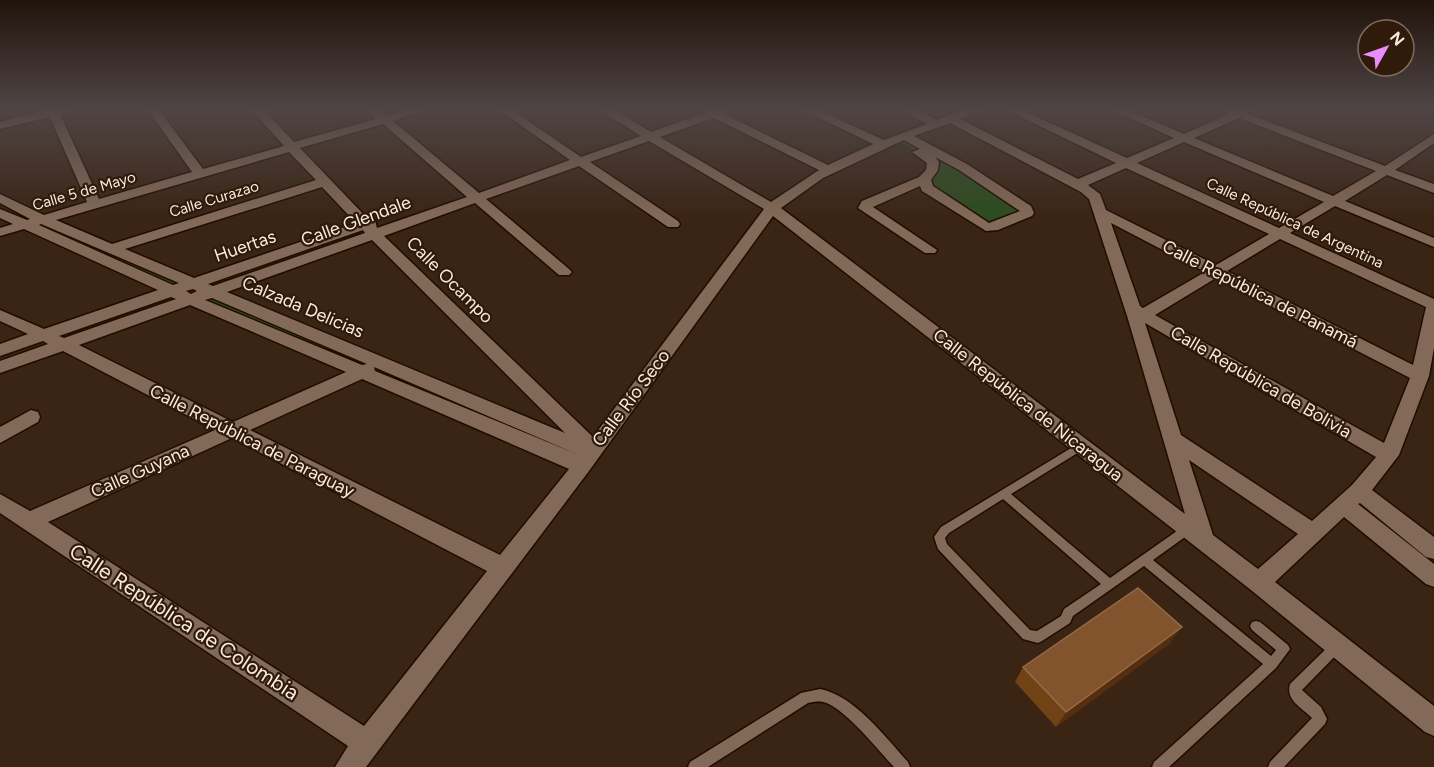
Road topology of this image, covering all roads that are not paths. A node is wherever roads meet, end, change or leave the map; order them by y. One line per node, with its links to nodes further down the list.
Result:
1 (71, 146): 31 (street)
2 (179, 146): 23 (street)
3 (298, 146): 17 (street, Calle 5 de Mayo)
4 (416, 146): 28 (street)
5 (557, 146): 19 (street)
6 (611, 146): 19 (street)
7 (665, 146): 32 (street, Calle República de Nicaragua)
8 (781, 146): 21 (street)
9 (879, 146): 21 (street, Calle Río Seco)
10 (908, 146): 18 (street)
11 (995, 146): 26 (street, Calle República de Panamá)
12 (1088, 146): 20 (street, Calle República de Argentina)
13 (1166, 146): 20 (street)
14 (1202, 146): 30 (street)
15 (1322, 146): 22 (street)
16 (1422, 146): 22 (street)
17 (291, 148): 23 (street, Calle 5 de Mayo); 25 (street, Calle Ocampo)
18 (934, 156): 24 (street); 24 (street)
19 (575, 158): 28 (street); 36 (street)
20 (1126, 164): 26 (street); 40 (street, Calle República de Argentina)
21 (825, 169): 32 (street, Calle Río Seco)
22 (1385, 171): 27 (street); 30 (street)
23 (200, 174): 31 (street, Calle 5 de Mayo)
24 (924, 180): 43 (street)
25 (324, 182): 38 (street, Calle Ocampo); 42 (street, Calle Curazao)
26 (1078, 184): 33 (street, Calle República de Panamá)
27 (1434, 189)
28 (473, 194): 38 (street, Calle Glendale); 44 (street)
29 (0, 198): 35 (street, Calzada Delicias)
30 (1335, 202): 40 (street); 41 (street)
31 (95, 205): 35 (street, Calle 5 de Mayo)
32 (772, 208): 63 (street, Calle República de Nicaragua); 65 (street, Calle Río Seco)
33 (1100, 212): 45 (street, Calle República de Panamá); 51 (street, Calle República de Panamá)
34 (0, 213): 37 (street, Calzada Delicias)
35 (44, 219): 37 (street, Calle 5 de Mayo); 42 (street, Calzada Delicias)
36 (673, 224)
37 (24, 225): 39 (street, Calle 5 de Mayo); 46 (street, Calzada Delicias)
38 (370, 230): 47 (street, Calle Glendale); 48 (street, Huertas); 65 (street, Calle Ocampo)
39 (0, 232)
40 (1280, 234): 45 (street); 49 (street, Calle República de Argentina)
41 (1434, 243)
42 (114, 248): 48 (street, Calzada Delicias)
43 (930, 250)
44 (564, 272)
45 (1215, 272): 51 (street); 56 (street, Calle República de Panamá)
46 (173, 291): 48 (street, Calzada Delicias); 52 (street)
47 (216, 291): 48 (street, Calzada Delicias); 55 (street, Calzada Delicias)
48 (194, 292): 53 (street); 58 (street, Calzada Delicias)
49 (1434, 305): 56 (street)
50 (0, 315): 52 (street, Calle República de Paraguay)
51 (1138, 315): 62 (street, Calle República de Panamá); 64 (street, Calle República de Bolivia)
52 (41, 336): 53 (street, Calle República de Paraguay); 54 (street)
53 (63, 344): 57 (street); 60 (street, Calle República de Paraguay)
54 (0, 350)
55 (382, 362): 58 (street, Calle Guyana); 65 (street, Calzada Delicias)
56 (1427, 366): 64 (street)
57 (0, 367)
58 (362, 372): 60 (street, Calle Guyana); 65 (street, Calzada Delicias)
59 (31, 417): 61 (street)
60 (231, 431): 69 (street, Calle Guyana); 74 (street, Calle República de Paraguay)
61 (0, 436)
62 (1173, 439): 70 (street); 71 (street, Calle República de Panamá)
63 (1081, 446): 66 (lane); 71 (street, Calle República de Nicaragua)
64 (1389, 455): 67 (street)
65 (589, 456): 74 (street, Calle Río Seco)
66 (1004, 494): 77 (lane); 77 (lane)
67 (1352, 498): 70 (street); 72 (street); 75 (street)
68 (0, 502): 69 (street, Calle República de Colombia)
69 (29, 521): 82 (street, Calle República de Colombia)
70 (1313, 533): 76 (street)
71 (1196, 535): 73 (lane); 76 (street, Calle República de Nicaragua)
72 (1434, 550)
73 (1145, 560): 77 (lane); 80 (lane)
74 (503, 568): 82 (street, Calle Río Seco)
75 (1434, 577)
76 (1259, 583): 79 (street, Calle República de Nicaragua)
77 (1109, 584)
78 (1256, 626): 80 (lane)
79 (1337, 646): 81 (street, Calle República de Nicaragua); 87 (lane)
80 (1272, 664): 86 (lane)
81 (1434, 723)
82 (367, 743): 83 (street, Calle Río Seco)
83 (348, 767)
84 (695, 767): 85 (lane)
85 (903, 767)
86 (1159, 767)
87 (1275, 767)

